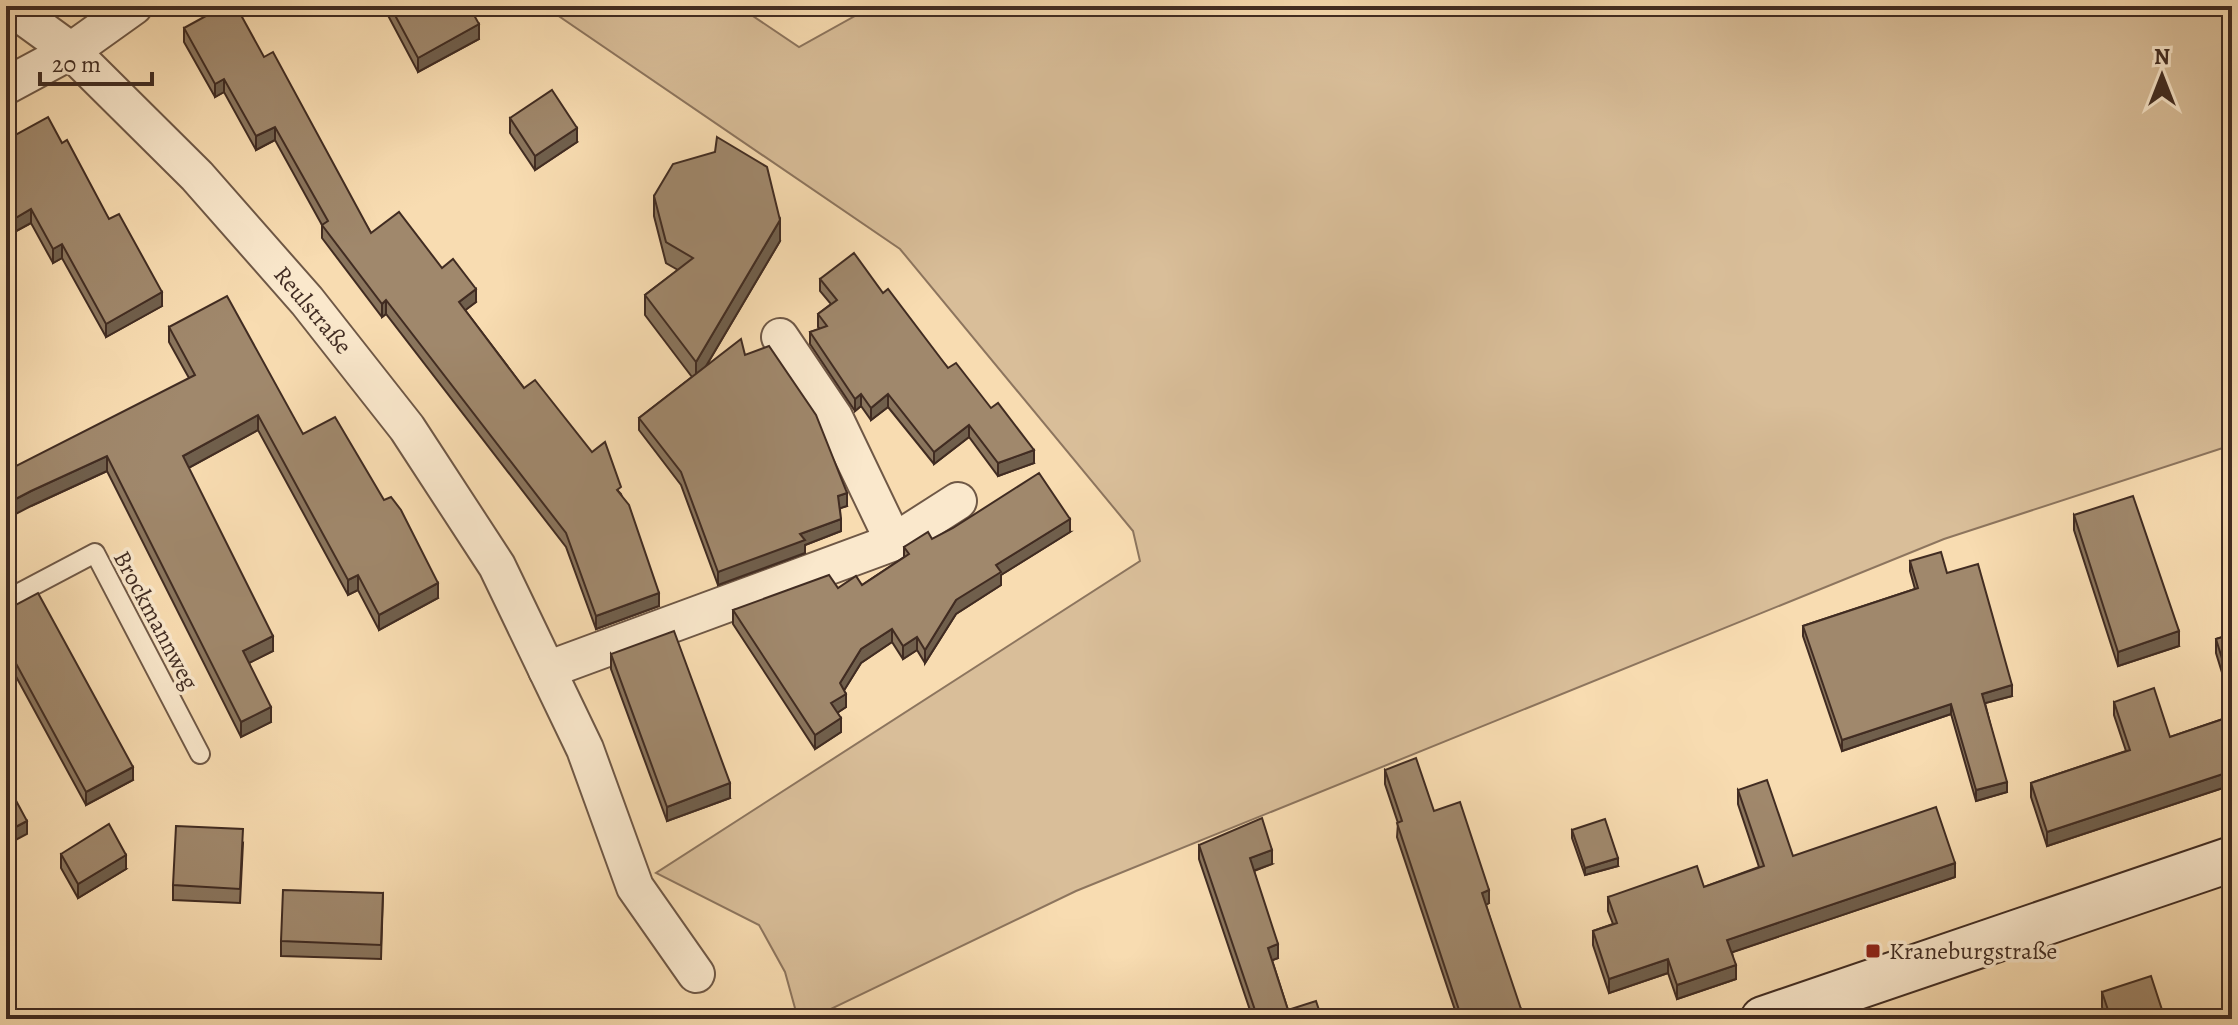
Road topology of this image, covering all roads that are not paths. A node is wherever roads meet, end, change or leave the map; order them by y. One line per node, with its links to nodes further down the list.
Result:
1 (9, 6): 3 (street, Reulstraße)
2 (134, 6): 3 (street)
3 (71, 51): 4 (street); 9 (street, Reulstraße)
4 (6, 86)
5 (780, 337): 7 (street)
6 (958, 501): 7 (street)
7 (894, 542): 9 (street)
8 (6, 600): 10 (lane, Brockmannweg)
9 (547, 670): 12 (street, Reulstraße)
10 (200, 754)
11 (2232, 859): 13 (street)
12 (696, 974)
13 (1763, 1019)

